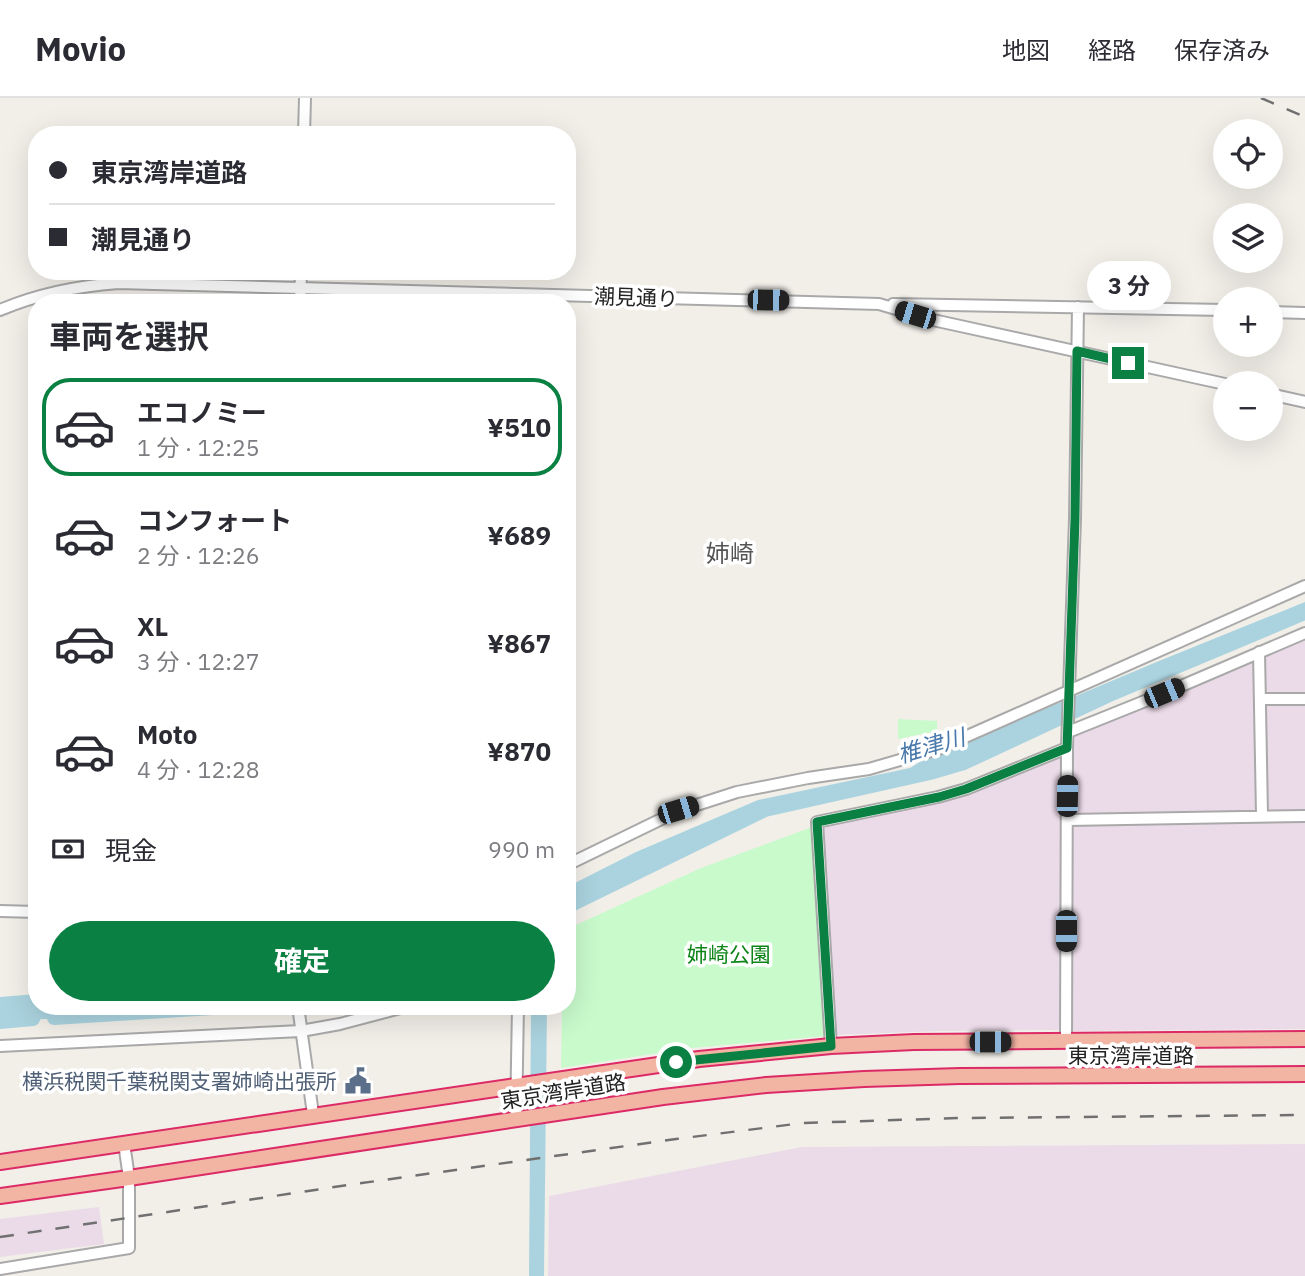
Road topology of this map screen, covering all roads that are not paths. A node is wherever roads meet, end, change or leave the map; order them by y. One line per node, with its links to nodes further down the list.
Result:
1 (305, 98): 2 (street)
2 (304, 126)
3 (301, 280): 4 (street)
4 (301, 288): 5 (street, 潮見通り); 6 (street); 7 (street, 潮見通り)
5 (46, 294)
6 (301, 294)
7 (518, 294)
8 (576, 296): 10 (street, 潮見通り)
9 (28, 299): 12 (street, 潮見通り)
10 (879, 304): 11 (street); 16 (street, 潮見通り)
11 (1078, 307): 13 (street); 16 (street)
12 (0, 310)
13 (1213, 310)
14 (1283, 312): 15 (street)
15 (1305, 313)
16 (1077, 351): 17 (street, 潮見通り); 23 (street)
17 (1213, 381)
18 (1283, 397): 19 (street)
19 (1305, 402)
20 (1305, 586): 23 (street)
21 (1305, 633): 22 (street)
22 (1259, 652): 24 (street); 26 (street)
23 (1069, 694): 26 (street); 31 (street)
24 (1261, 699): 25 (street); 28 (street)
25 (1305, 699)
26 (1068, 727): 27 (street)
27 (1067, 748): 30 (street); 41 (street)
28 (1262, 815): 29 (street); 30 (street)
29 (1305, 816)
30 (1067, 820): 39 (street)
31 (576, 861)
32 (0, 911): 33 (street)
33 (28, 912)
34 (299, 1015): 37 (street)
35 (374, 1015): 37 (street)
36 (518, 1015): 43 (street)
37 (301, 1031): 40 (street); 44 (street)
38 (1305, 1039): 39 (highway, 東京湾岸道路)
39 (1066, 1041): 41 (highway, 東京湾岸道路)
40 (0, 1046)
41 (831, 1046): 43 (highway, 東京湾岸道路)
42 (1305, 1074): 45 (highway, 東京湾岸道路)
43 (516, 1085): 44 (highway, 東京湾岸道路); 45 (street)
44 (313, 1114): 46 (highway, 東京湾岸道路)
45 (516, 1120): 48 (highway, 東京湾岸道路)
46 (124, 1143): 47 (highway, 東京湾岸道路); 48 (street)
47 (0, 1162)
48 (129, 1178): 49 (highway, 東京湾岸道路); 50 (street)
49 (0, 1196)
50 (0, 1269)

